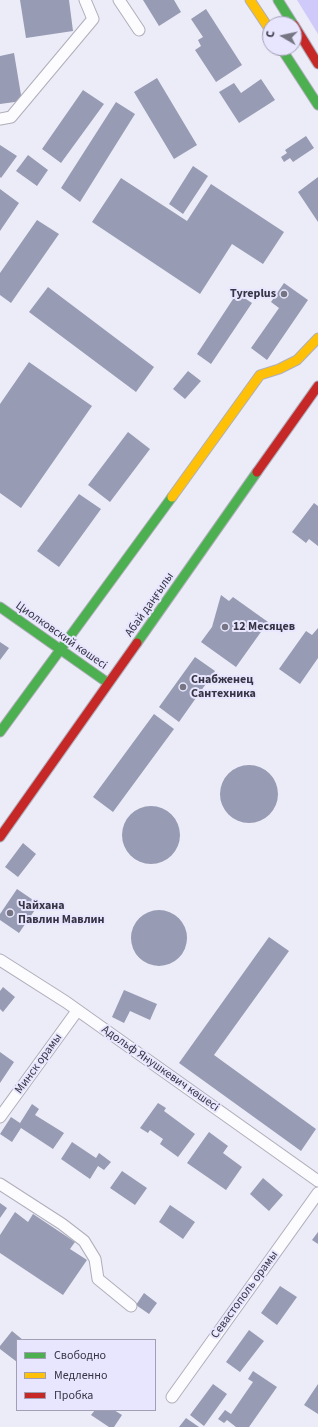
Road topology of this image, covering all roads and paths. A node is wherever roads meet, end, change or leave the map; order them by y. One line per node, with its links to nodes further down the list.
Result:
1 (85, 0): 12 (street)
2 (119, 0): 7 (street)
3 (250, 0): 6 (street)
4 (278, 0): 5 (street)
5 (288, 16)
6 (262, 18)
7 (139, 30)
8 (302, 38): 10 (street)
9 (286, 56): 11 (street)
10 (318, 64)
11 (318, 105)
12 (0, 119)
13 (318, 338): 16 (street)
14 (318, 386): 17 (street, Абай даңғылы)
15 (0, 607): 16 (street, Циолковский көшесі)
16 (61, 651): 17 (street, Циолковский көшесі); 18 (street)
17 (108, 683): 19 (street, Абай даңғылы)
18 (0, 732)
19 (0, 837)
20 (0, 960): 21 (street, Адольф Янушкевич көшесі)
21 (77, 1011): 22 (street, Минск орамы); 23 (street, Адольф Янушкевич көшесі)
22 (0, 1118)
23 (318, 1180)
24 (0, 1184): 26 (street)
25 (318, 1193): 27 (street, Севастополь орамы)
26 (130, 1306)
27 (172, 1397)

